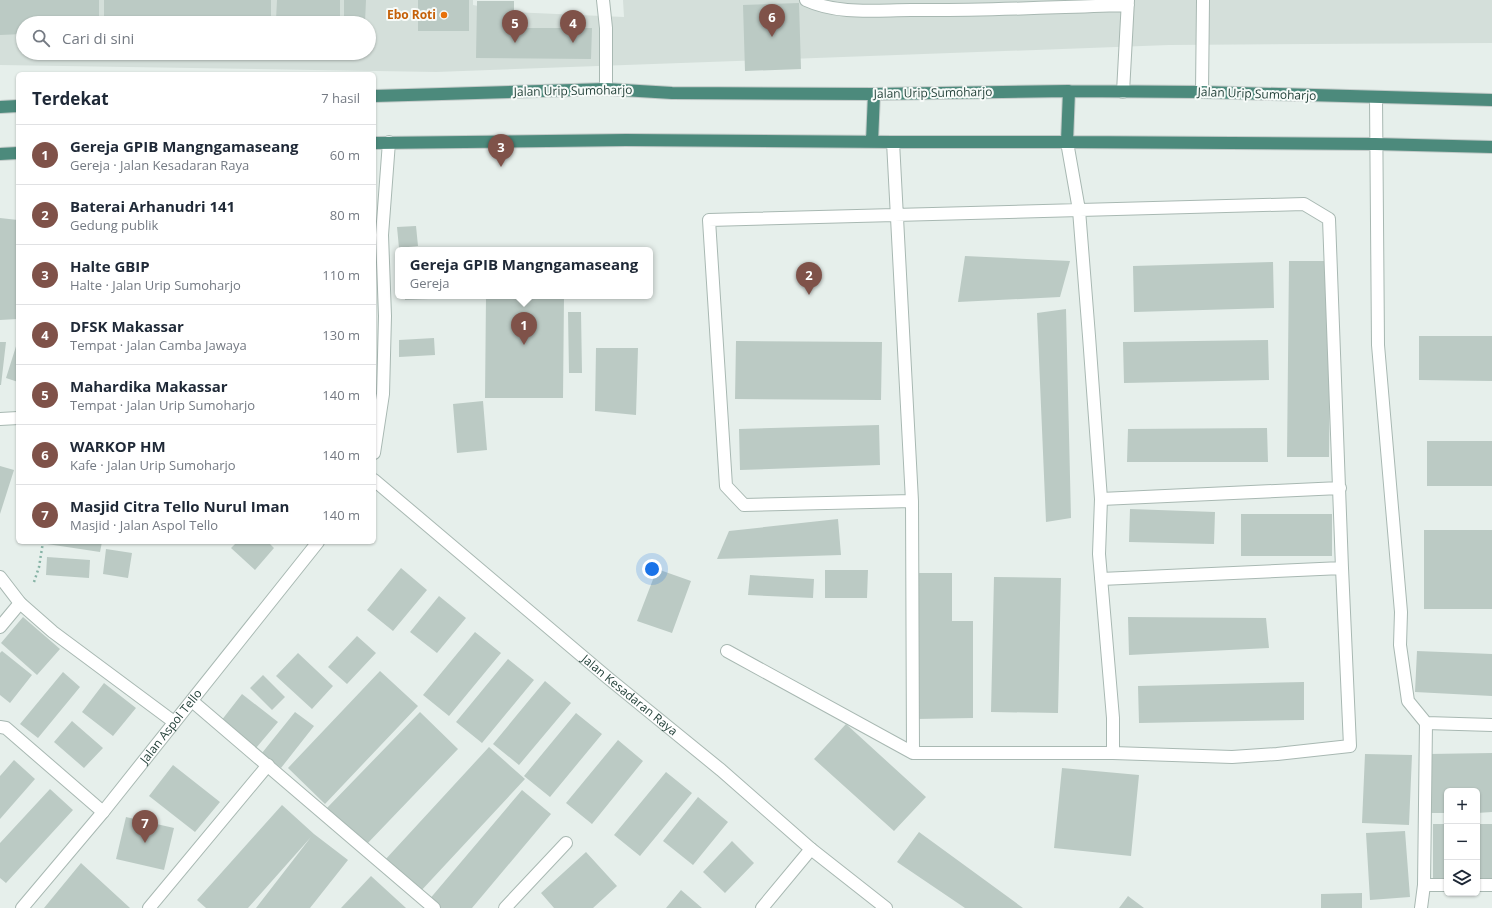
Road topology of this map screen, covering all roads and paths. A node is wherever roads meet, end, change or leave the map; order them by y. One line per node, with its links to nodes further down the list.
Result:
1 (603, 0): 5 (street)
2 (806, 0): 4 (street)
3 (1203, 0): 8 (street)
4 (1128, 3): 7 (street)
5 (606, 88): 9 (highway, Jalan Urip Sumoharjo); 10 (highway, Jalan Urip Sumoharjo)
6 (1069, 91): 7 (highway, Jalan Urip Sumoharjo); 9 (highway, Jalan Urip Sumoharjo); 18 (highway)
7 (1123, 92): 8 (highway, Jalan Urip Sumoharjo)
8 (1202, 92): 11 (highway, Jalan Urip Sumoharjo)
9 (874, 94): 16 (highway)
10 (376, 96)
11 (1376, 98): 12 (highway, Jalan Urip Sumoharjo); 20 (street)
12 (1492, 100)
13 (16, 106): 14 (highway)
14 (0, 107)
15 (389, 142): 16 (highway); 19 (highway); 28 (street)
16 (872, 142): 17 (highway)
17 (893, 142): 18 (highway); 25 (street)
18 (1067, 142): 20 (highway); 24 (street)
19 (376, 143)
20 (1375, 144): 21 (highway); 44 (street)
21 (1492, 147)
22 (16, 153): 23 (highway)
23 (0, 154)
24 (1079, 210): 25 (street); 30 (street); 31 (street)
25 (896, 215): 32 (street); 32 (street)
26 (16, 418): 27 (street)
27 (0, 419)
28 (376, 439)
29 (376, 482): 52 (street, Jalan Kesadaran Raya)
30 (1340, 488): 31 (street); 35 (street)
31 (1101, 499): 37 (street)
32 (912, 501): 47 (street)
33 (42, 544): 38 (path)
34 (316, 544): 42 (street, Jalan Aspol Tello)
35 (1342, 568): 37 (street); 48 (street)
36 (0, 577): 39 (street)
37 (1101, 579): 48 (street)
38 (34, 582)
39 (20, 603): 40 (street); 43 (street)
40 (0, 627)
41 (727, 651): 47 (street)
42 (192, 701): 43 (street, Jalan Aspol Tello); 49 (street)
43 (174, 722): 50 (street, Jalan Aspol Tello)
44 (1426, 723): 45 (street); 53 (street)
45 (1492, 724)
46 (0, 727): 50 (street)
47 (913, 753): 48 (street)
48 (1113, 754)
49 (268, 765): 58 (street); 59 (street)
50 (103, 812): 57 (street, Jalan Aspol Tello)
51 (566, 843): 60 (street)
52 (811, 849): 61 (street); 62 (street, Jalan Kesadaran Raya)
53 (1424, 885): 54 (street); 63 (street)
54 (1444, 885)
55 (1480, 885): 56 (street)
56 (1492, 885)
57 (22, 908)
58 (148, 908)
59 (434, 908)
60 (505, 908)
61 (762, 908)
62 (886, 908)
63 (1421, 908)

